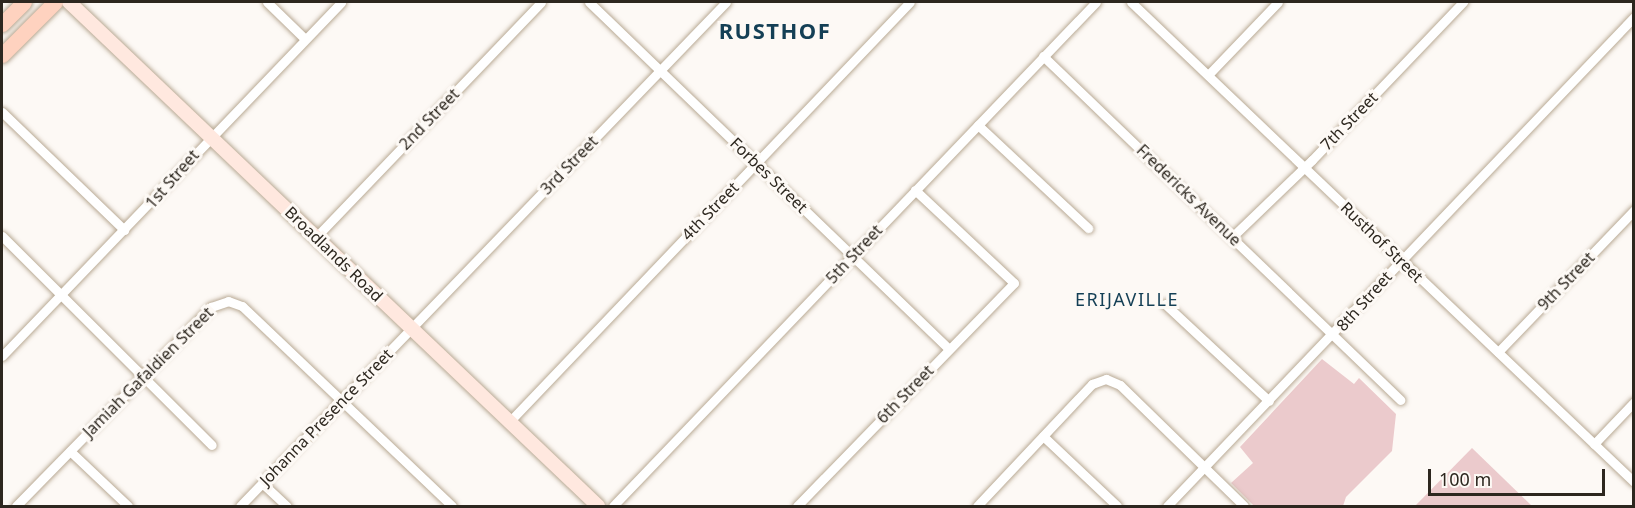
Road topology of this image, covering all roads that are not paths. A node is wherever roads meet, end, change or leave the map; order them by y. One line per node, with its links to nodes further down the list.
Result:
1 (24, 2): 16 (main road)
2 (54, 2): 3 (main road); 18 (main road)
3 (63, 2)
4 (69, 2): 24 (main road, Broadlands Road)
5 (267, 2): 17 (street)
6 (341, 2): 17 (street, 1st Street)
7 (541, 2): 32 (street, 2nd Street)
8 (589, 2): 20 (street, Forbes Street)
9 (726, 2): 20 (street, 3rd Street)
10 (910, 2): 25 (street, 4th Street)
11 (1095, 2): 19 (street, 5th Street)
12 (1131, 2): 21 (street, Rusthof Street)
13 (1278, 2): 21 (street)
14 (1463, 2): 26 (street, 7th Street)
15 (1634, 16): 35 (street, 8th Street)
16 (2, 24)
17 (305, 39): 24 (street, 1st Street)
18 (2, 55)
19 (1043, 56): 23 (street, 5th Street); 33 (street, Fredericks Avenue)
20 (660, 70): 25 (street, Forbes Street); 38 (street, 3rd Street)
21 (1208, 75): 26 (street, Rusthof Street)
22 (2, 112): 30 (street)
23 (978, 125): 27 (street, 5th Street); 29 (street)
24 (210, 135): 30 (street, 1st Street); 32 (main road, Broadlands Road)
25 (756, 163): 34 (street, Forbes Street); 48 (street, 4th Street)
26 (1303, 166): 33 (street, 7th Street); 35 (street, Rusthof Street)
27 (915, 190): 34 (street, 5th Street); 40 (street, 6th Street)
28 (1634, 210): 41 (street, 9th Street)
29 (1088, 228)
30 (124, 230): 36 (street, 1st Street)
31 (2, 236): 36 (street)
32 (316, 237): 38 (main road, Broadlands Road)
33 (1232, 237): 39 (street, Fredericks Avenue)
34 (853, 256): 40 (street, Forbes Street); 62 (street, 5th Street)
35 (1401, 260): 39 (street, 8th Street); 41 (street, Rusthof Street)
36 (61, 295): 42 (street, 1st Street); 43 (street)
37 (1165, 304): 46 (street)
38 (412, 328): 45 (street, Johanna Presence Street); 48 (main road, Broadlands Road)
39 (1334, 334): 44 (street, Fredericks Avenue); 46 (street, 8th Street)
40 (949, 349): 63 (street, 6th Street)
41 (1498, 352): 50 (street, Rusthof Street)
42 (2, 356)
43 (142, 378): 45 (street, Jamiah Gafaldien Street); 51 (street); 52 (street, Jamiah Gafaldien Street)
44 (1400, 400)
45 (341, 401): 55 (street, Johanna Presence Street); 60 (street, Jamiah Gafaldien Street)
46 (1269, 401): 53 (street, 8th Street)
47 (1634, 402): 50 (street)
48 (510, 421): 61 (main road, Broadlands Road)
49 (1043, 436): 53 (street); 64 (street); 65 (street)
50 (1594, 444): 54 (street, Rusthof Street)
51 (212, 445)
52 (70, 451): 56 (street, Jamiah Gafaldien Street); 57 (street)
53 (1205, 468): 66 (street, 8th Street); 67 (street)
54 (1634, 482)
55 (262, 483): 58 (street, Johanna Presence Street); 59 (street)
56 (16, 507)
57 (128, 507)
58 (240, 507)
59 (287, 507)
60 (452, 507)
61 (598, 507)
62 (613, 507)
63 (797, 507)
64 (977, 507)
65 (1117, 507)
66 (1167, 507)
67 (1244, 507)

